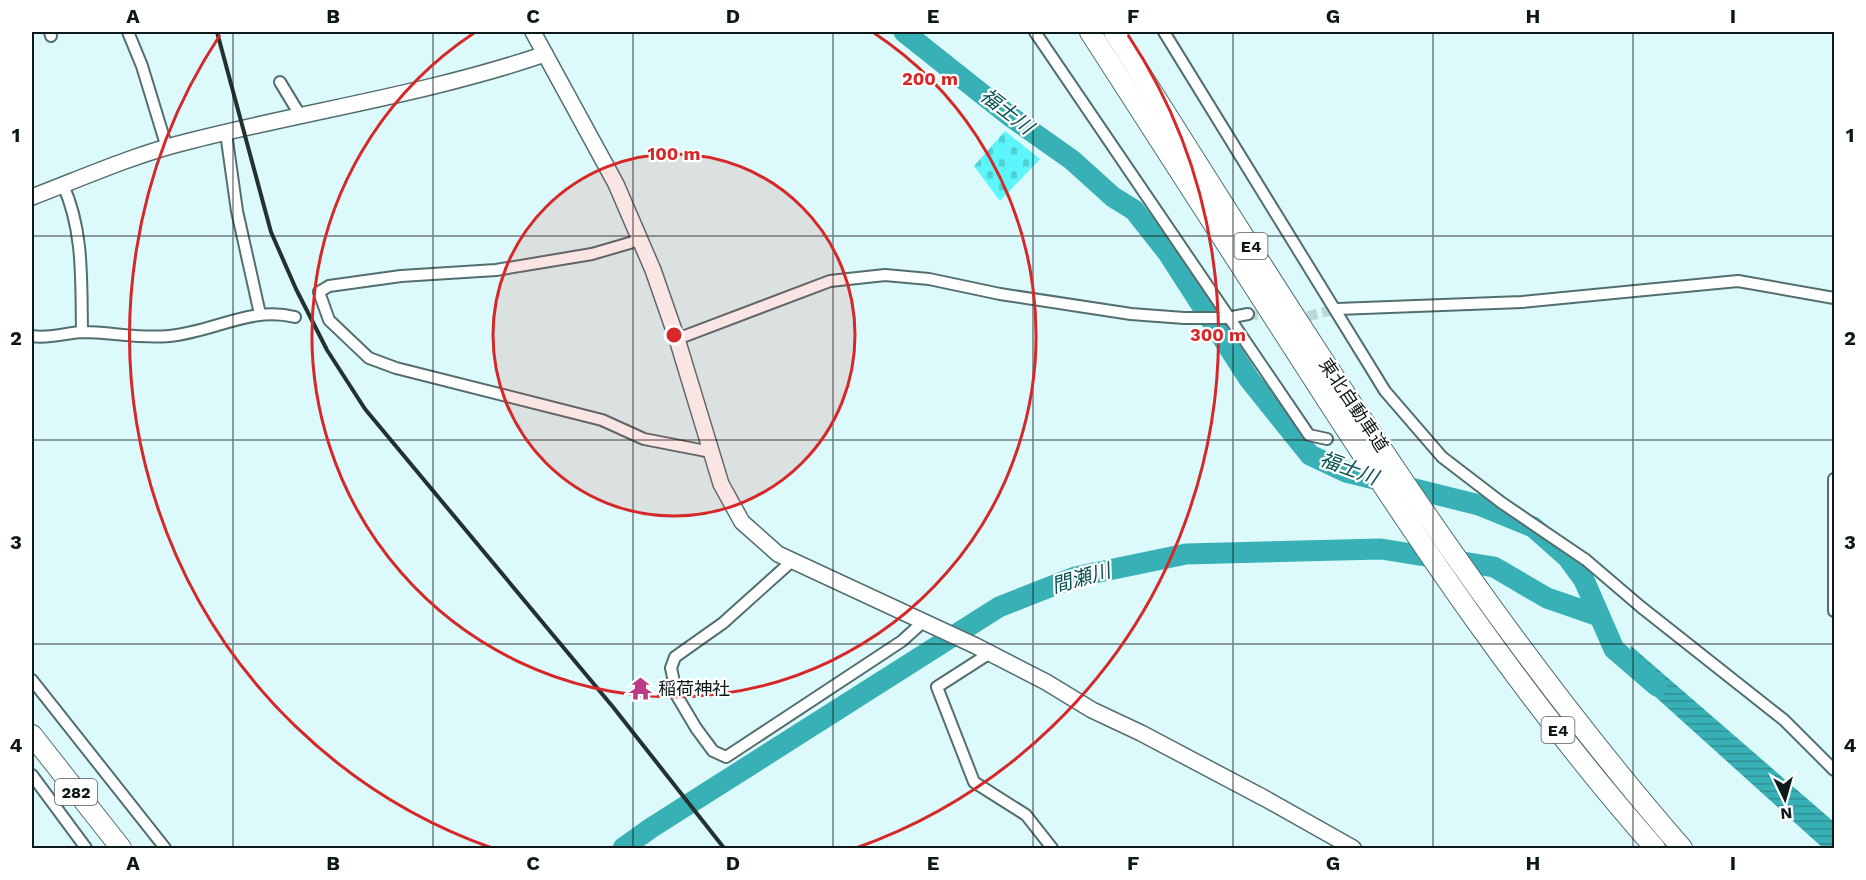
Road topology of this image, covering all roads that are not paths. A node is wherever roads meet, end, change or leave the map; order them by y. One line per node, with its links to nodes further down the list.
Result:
1 (128, 32): 11 (street)
2 (533, 32): 7 (street)
3 (1035, 32): 20 (street)
4 (1090, 32): 40 (highway, 東北自動車道 / E4)
5 (1114, 32): 41 (highway, 東北自動車道 / E4)
6 (1164, 32): 16 (street)
7 (545, 54): 9 (street); 14 (street)
8 (280, 82): 9 (street)
9 (300, 115): 10 (street)
10 (225, 133): 11 (street); 17 (street)
11 (167, 148): 12 (street)
12 (63, 185): 13 (street); 21 (street)
13 (32, 198)
14 (640, 240): 23 (street); 25 (street)
15 (1834, 298): 16 (street)
16 (1336, 309): 33 (street)
17 (260, 314): 19 (street); 21 (street)
18 (1248, 314): 20 (street)
19 (295, 317)
20 (1228, 318): 23 (street); 24 (street)
21 (82, 332): 22 (street)
22 (32, 336)
23 (677, 339): 25 (street)
24 (1327, 439)
25 (711, 452): 27 (street)
26 (1834, 479): 28 (street)
27 (792, 561): 29 (street); 29 (street)
28 (1834, 611)
29 (928, 623): 30 (street)
30 (983, 649): 38 (street); 39 (street)
31 (32, 680): 37 (street)
32 (32, 735): 36 (highway, 282)
33 (1834, 770)
34 (32, 775): 35 (street)
35 (86, 849)
36 (121, 849)
37 (165, 849)
38 (1052, 849)
39 (1353, 849)
40 (1655, 849)
41 (1682, 849)

